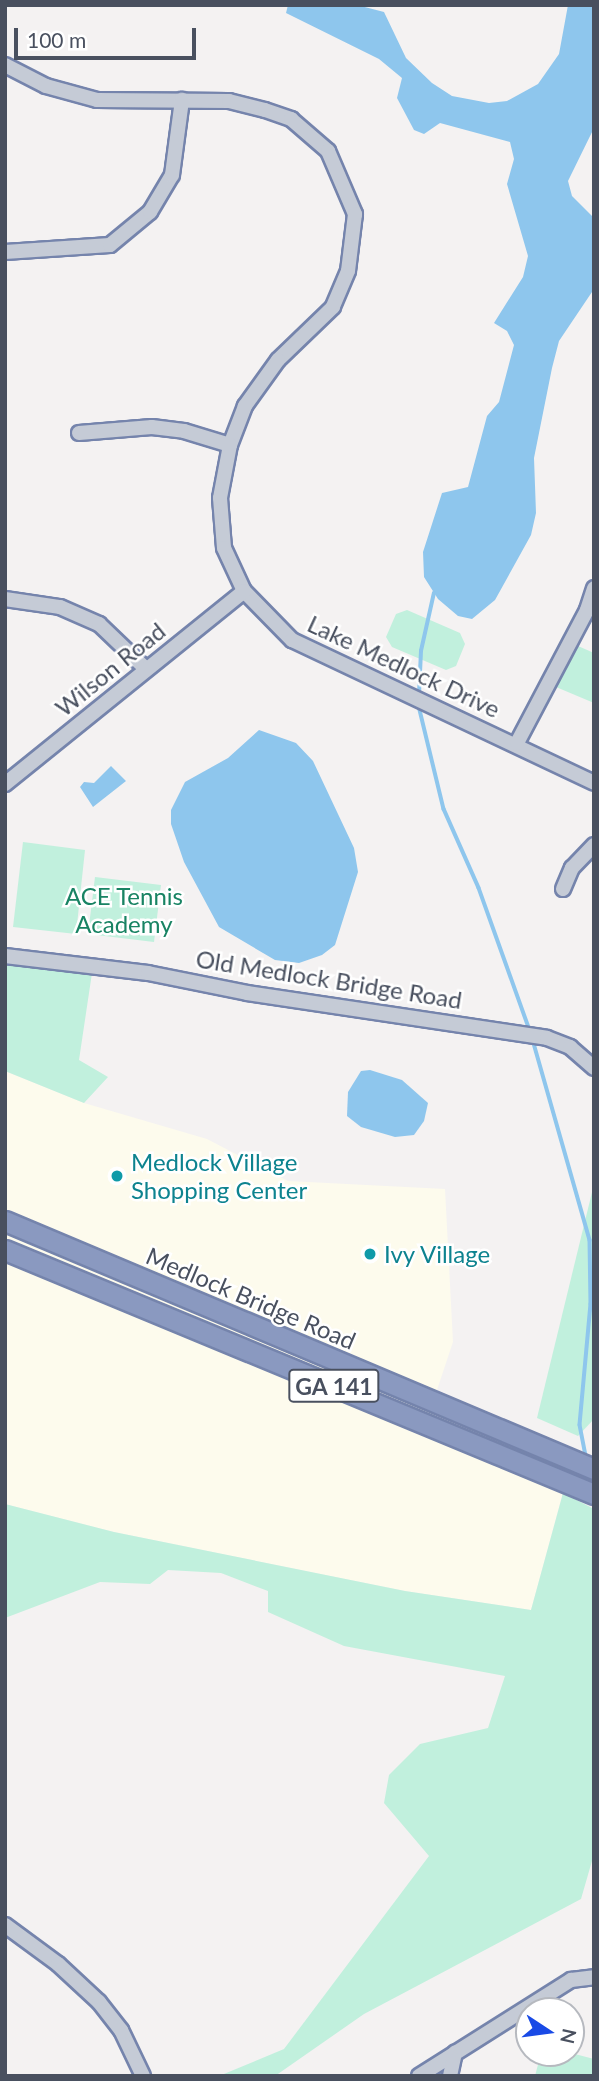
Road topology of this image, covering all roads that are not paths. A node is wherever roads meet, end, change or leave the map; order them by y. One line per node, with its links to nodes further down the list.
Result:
1 (5, 65): 2 (street, Lake Medlock Drive)
2 (182, 100): 3 (street); 5 (street, Lake Medlock Drive)
3 (5, 252)
4 (79, 433): 5 (street)
5 (230, 445): 6 (street, Lake Medlock Drive)
6 (244, 591): 9 (street, Wilson Road); 10 (street, Lake Medlock Drive)
7 (593, 591): 10 (street)
8 (5, 599): 9 (street)
9 (145, 668): 12 (street, Wilson Road)
10 (517, 743): 11 (street, Lake Medlock Drive)
11 (594, 783)
12 (5, 784)
13 (594, 845): 14 (street)
14 (563, 889)
15 (5, 956): 16 (street, Old Medlock Bridge Road)
16 (594, 1068)
17 (5, 1221): 19 (highway, Medlock Bridge Road / GA 141)
18 (5, 1250): 20 (highway, Medlock Bridge Road / GA 141)
19 (594, 1469)
20 (594, 1494)
21 (5, 1925): 24 (street)
22 (593, 1972): 23 (street)
23 (455, 2053): 25 (street); 26 (street)
24 (144, 2076)
25 (419, 2076)
26 (450, 2076)

